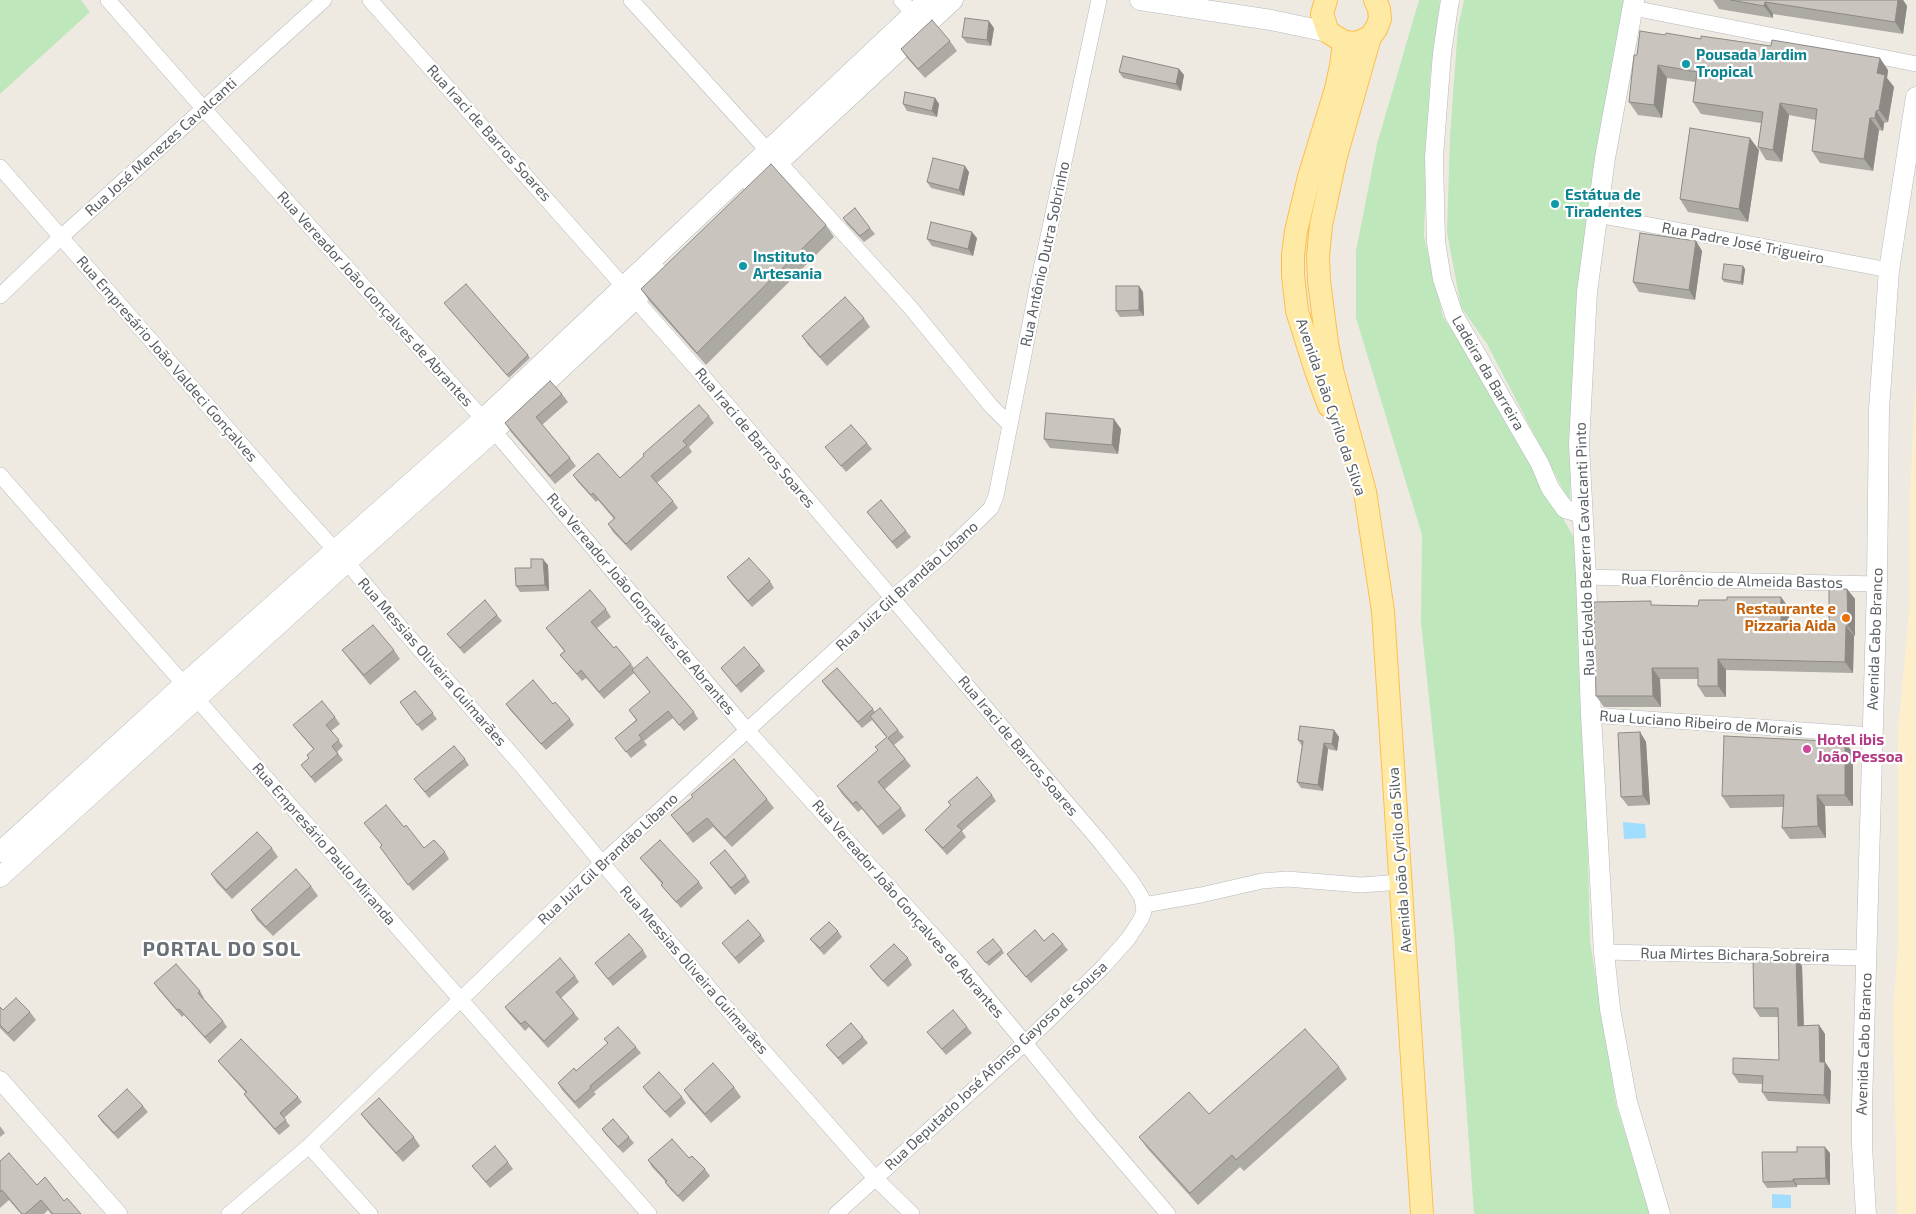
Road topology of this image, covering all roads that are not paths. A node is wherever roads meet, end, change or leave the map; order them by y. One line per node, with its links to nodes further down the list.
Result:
1 (108, 0): 17 (street, Rua Vereador João Gonçalves de Abrantes)
2 (324, 0): 17 (street, Rua José Menezes Cavalcanti)
3 (370, 0): 23 (street, Rua Iraci de Barros Soares)
4 (631, 0): 18 (street)
5 (928, 0): 12 (main road)
6 (953, 0): 12 (main road)
7 (1099, 0): 26 (street, Rua Antônio Dutra Sobrinho)
8 (1140, 0): 14 (main road)
9 (1326, 0): 14 (main road, Avenida João Cyrilo da Silva)
10 (1450, 0): 30 (street, Ladeira da Barreira)
11 (1633, 4): 15 (street); 20 (main road, Rua Edvaldo Bezerra Cavalcanti Pinto)
12 (913, 13): 18 (main road)
13 (1378, 14): 14 (main road, Avenida João Cyrilo da Silva); 29 (main road, Avenida João Cyrilo da Silva)
14 (1336, 37): 29 (main road, Avenida João Cyrilo da Silva)
15 (1916, 64)
16 (1916, 97): 22 (main road, Avenida Cabo Branco)
17 (203, 108): 21 (street, Rua José Menezes Cavalcanti); 25 (street, Rua Vereador João Gonçalves de Abrantes)
18 (773, 156): 23 (main road); 26 (street)
19 (0, 167): 21 (street, Rua Empresário João Valdeci Gonçalves)
20 (1596, 215): 22 (street, Rua Padre José Trigueiro); 30 (main road, Rua Edvaldo Bezerra Cavalcanti Pinto)
21 (61, 237): 24 (street, Rua José Menezes Cavalcanti); 31 (street, Rua Empresário João Valdeci Gonçalves)
22 (1889, 270): 33 (main road, Avenida Cabo Branco)
23 (630, 293): 25 (main road); 34 (street, Rua Iraci de Barros Soares)
24 (0, 296)
25 (488, 425): 31 (main road); 37 (street, Rua Vereador João Gonçalves de Abrantes)
26 (1010, 425): 28 (street, Rua Antônio Dutra Sobrinho)
27 (0, 475): 35 (street, Rua Empresário Paulo Miranda)
28 (991, 508): 34 (street, Rua Juiz Gil Brandão Líbano)
29 (1367, 508): 42 (main road, Avenida João Cyrilo da Silva)
30 (1583, 514): 32 (main road, Rua Edvaldo Bezerra Cavalcanti Pinto)
31 (341, 556): 35 (main road); 40 (street, Rua Messias Oliveira Guimarães)
32 (1586, 577): 33 (street, Rua Florêncio de Almeida Bastos); 36 (main road, Rua Edvaldo Bezerra Cavalcanti Pinto)
33 (1877, 584): 38 (main road, Avenida Cabo Branco)
34 (892, 598): 37 (street, Rua Juiz Gil Brandão Líbano); 43 (street, Rua Iraci de Barros Soares)
35 (190, 692): 39 (main road); 41 (main road); 46 (street, Rua Empresário Paulo Miranda)
36 (1591, 715): 38 (street, Rua Luciano Ribeiro de Morais); 44 (main road, Rua Edvaldo Bezerra Cavalcanti Pinto)
37 (747, 730): 40 (street, Rua Juiz Gil Brandão Líbano); 47 (street, Rua Vereador João Gonçalves de Abrantes)
38 (1872, 735): 45 (main road, Avenida Cabo Branco)
39 (0, 852)
40 (602, 863): 46 (street, Rua Juiz Gil Brandão Líbano); 50 (street, Rua Messias Oliveira Guimarães)
41 (0, 877)
42 (1401, 882): 43 (street); 58 (main road, Avenida João Cyrilo da Silva)
43 (1144, 905): 47 (street, Rua Deputado José Afonso Gayoso de Sousa)
44 (1604, 952): 45 (street, Rua Mirtes Bichara Sobreira); 59 (main road, Rua Edvaldo Bezerra Cavalcanti Pinto)
45 (1867, 958): 60 (main road, Avenida Cabo Branco)
46 (462, 1000): 49 (street, Rua Juiz Gil Brandão Líbano); 54 (street, Rua Empresário Paulo Miranda)
47 (1026, 1043): 50 (street, Rua Deputado José Afonso Gayoso de Sousa); 57 (street, Rua Vereador João Gonçalves de Abrantes)
48 (0, 1080): 51 (street)
49 (309, 1146): 52 (street, Rua Juiz Gil Brandão Líbano); 53 (street)
50 (876, 1179): 55 (street, Rua Deputado José Afonso Gayoso de Sousa); 56 (street, Rua Messias Oliveira Guimarães)
51 (118, 1214)
52 (229, 1214)
53 (370, 1214)
54 (649, 1214)
55 (836, 1214)
56 (912, 1214)
57 (1168, 1214)
58 (1422, 1214)
59 (1660, 1214)
60 (1866, 1214)

